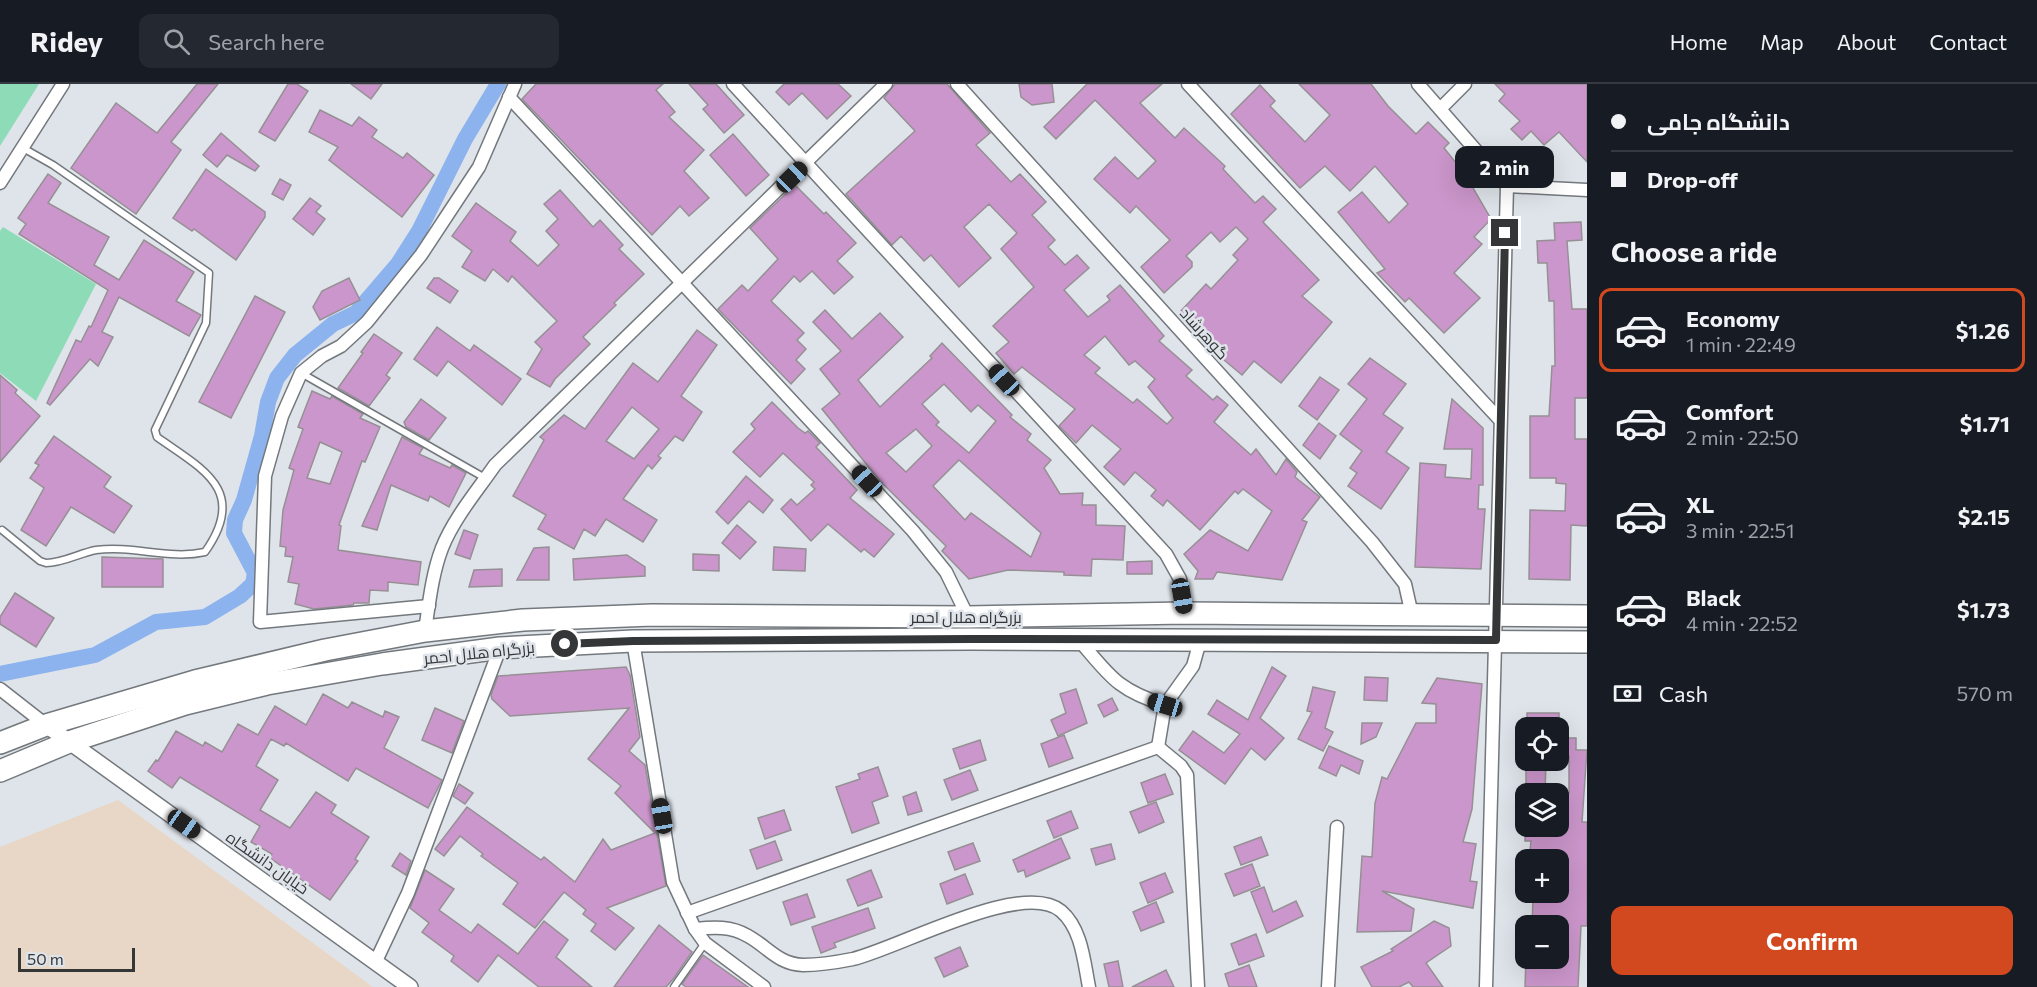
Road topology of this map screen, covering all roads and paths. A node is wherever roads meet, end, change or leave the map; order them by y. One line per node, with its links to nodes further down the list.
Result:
1 (63, 84): 11 (street)
2 (515, 84): 9 (street)
3 (733, 84): 12 (street)
4 (886, 84): 12 (street)
5 (957, 84): 23 (street, گوهرشاد)
6 (1188, 84): 18 (street)
7 (1418, 84): 10 (street)
8 (1465, 84): 10 (street)
9 (508, 98): 16 (street); 17 (street)
10 (1440, 109): 14 (street)
11 (23, 148): 13 (street); 20 (lane)
12 (807, 162): 16 (street); 22 (street)
13 (0, 183)
14 (1507, 186): 15 (street); 18 (street)
15 (1587, 190)
16 (682, 282): 19 (street); 26 (street)
17 (301, 373): 19 (lane); 21 (street)
18 (1500, 420): 24 (street)
19 (486, 479): 21 (street)
20 (2, 530)
21 (429, 606): 27 (street)
22 (1185, 613): 23 (highway, بزرگراه هلال احمر); 26 (highway, بزرگراه هلال احمر)
23 (1412, 615): 24 (highway, بزرگراه هلال احمر)
24 (1496, 615): 25 (highway, بزرگراه هلال احمر); 29 (street)
25 (1587, 616)
26 (968, 617): 27 (highway, بزرگراه هلال احمر)
27 (425, 631): 36 (highway, بزرگراه هلال احمر)
28 (1079, 640): 30 (highway, بزرگراه هلال احمر); 31 (highway, بزرگراه هلال احمر); 35 (street)
29 (1496, 640): 31 (highway, بزرگراه هلال احمر); 32 (highway, بزرگراه هلال احمر); 52 (street)
30 (633, 641): 33 (highway, بزرگراه هلال احمر); 42 (street)
31 (1200, 641): 35 (street)
32 (1587, 642)
33 (500, 648): 37 (highway, بزرگراه هلال احمر); 45 (street)
34 (0, 689): 36 (street)
35 (1165, 705): 39 (street)
36 (46, 725): 37 (street, خیابان دانشگاه); 38 (highway, بزرگراه هلال احمر)
37 (69, 742): 40 (highway, بزرگراه هلال احمر); 45 (street, خیابان دانشگاه)
38 (0, 743)
39 (1158, 747): 42 (street); 50 (street)
40 (0, 771)
41 (1337, 827): 51 (street)
42 (687, 913): 43 (street)
43 (695, 929): 44 (street); 49 (street)
44 (705, 943): 47 (lane); 48 (street)
45 (376, 961): 46 (street, خیابان دانشگاه)
46 (410, 987)
47 (674, 987)
48 (764, 987)
49 (1089, 987)
50 (1198, 987)
51 (1328, 987)
52 (1486, 987)

